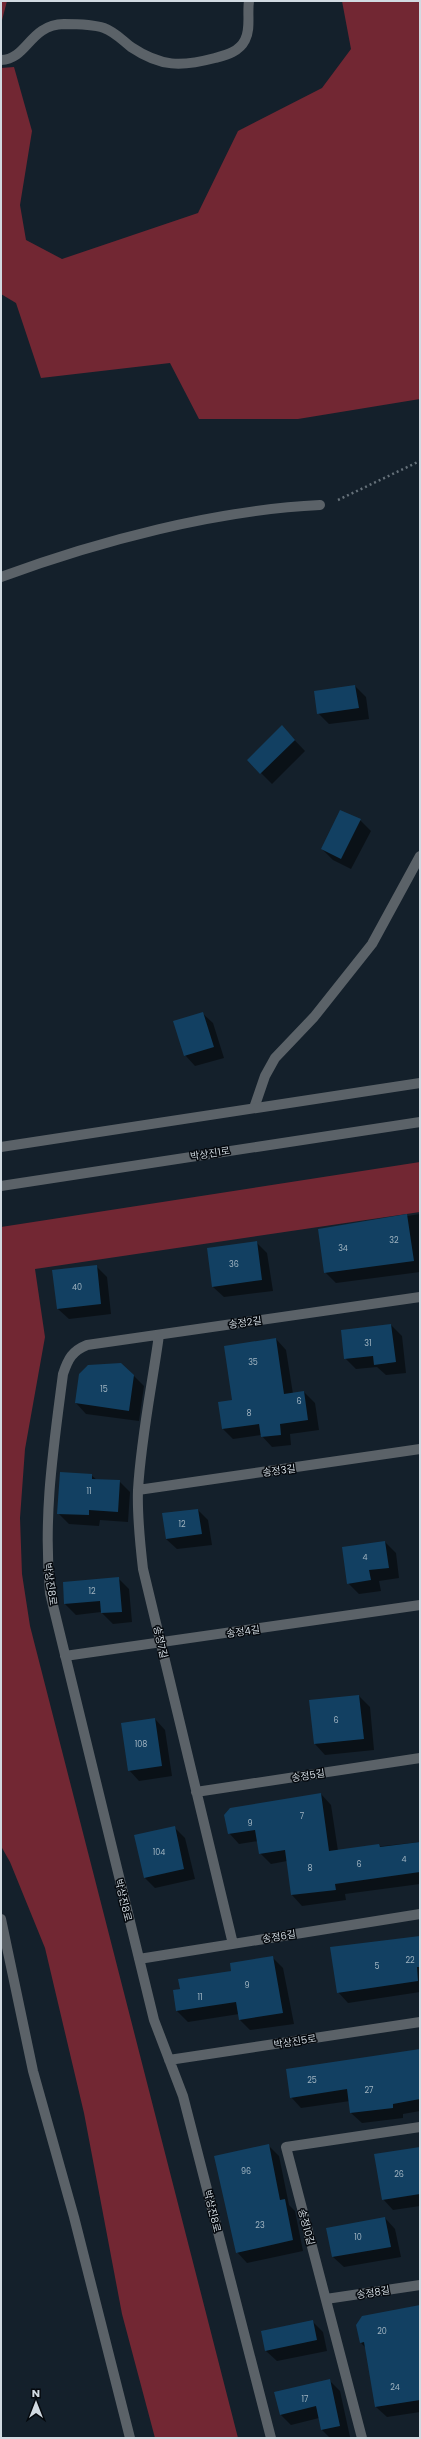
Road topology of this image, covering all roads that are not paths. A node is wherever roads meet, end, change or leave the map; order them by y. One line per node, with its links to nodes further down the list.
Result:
1 (249, 1): 2 (street)
2 (1, 60)
3 (320, 504): 4 (street)
4 (1, 577)
5 (420, 856): 7 (street)
6 (420, 1083): 7 (street)
7 (254, 1108): 9 (street)
8 (420, 1122): 10 (street, 박상진1로)
9 (1, 1147)
10 (1, 1186)
11 (420, 1297): 12 (street, 송정2길)
12 (159, 1335): 13 (street, 송정2길); 15 (street, 송정7길)
13 (72, 1353): 18 (street, 박상진8로)
14 (420, 1449): 15 (street, 송정3길)
15 (138, 1490): 17 (street, 송정7길)
16 (420, 1605): 17 (street, 송정4길)
17 (161, 1643): 18 (street, 송정4길); 20 (street, 송정7길)
18 (66, 1656): 24 (street, 박상진8로)
19 (420, 1758): 20 (street, 송정5길)
20 (196, 1792): 23 (street, 송정7길)
21 (420, 1914): 23 (street, 송정6길)
22 (1, 1919): 30 (street)
23 (233, 1944): 24 (street, 송정6길)
24 (139, 1959): 26 (street, 박상진8로)
25 (420, 2022): 26 (street, 박상진5로)
26 (169, 2060): 31 (street, 박상진8로)
27 (420, 2127): 29 (street, 송정10길)
28 (420, 2285): 29 (street, 송정8길)
29 (326, 2299): 32 (street, 송정10길)
30 (130, 2438)
31 (272, 2438)
32 (362, 2438)

